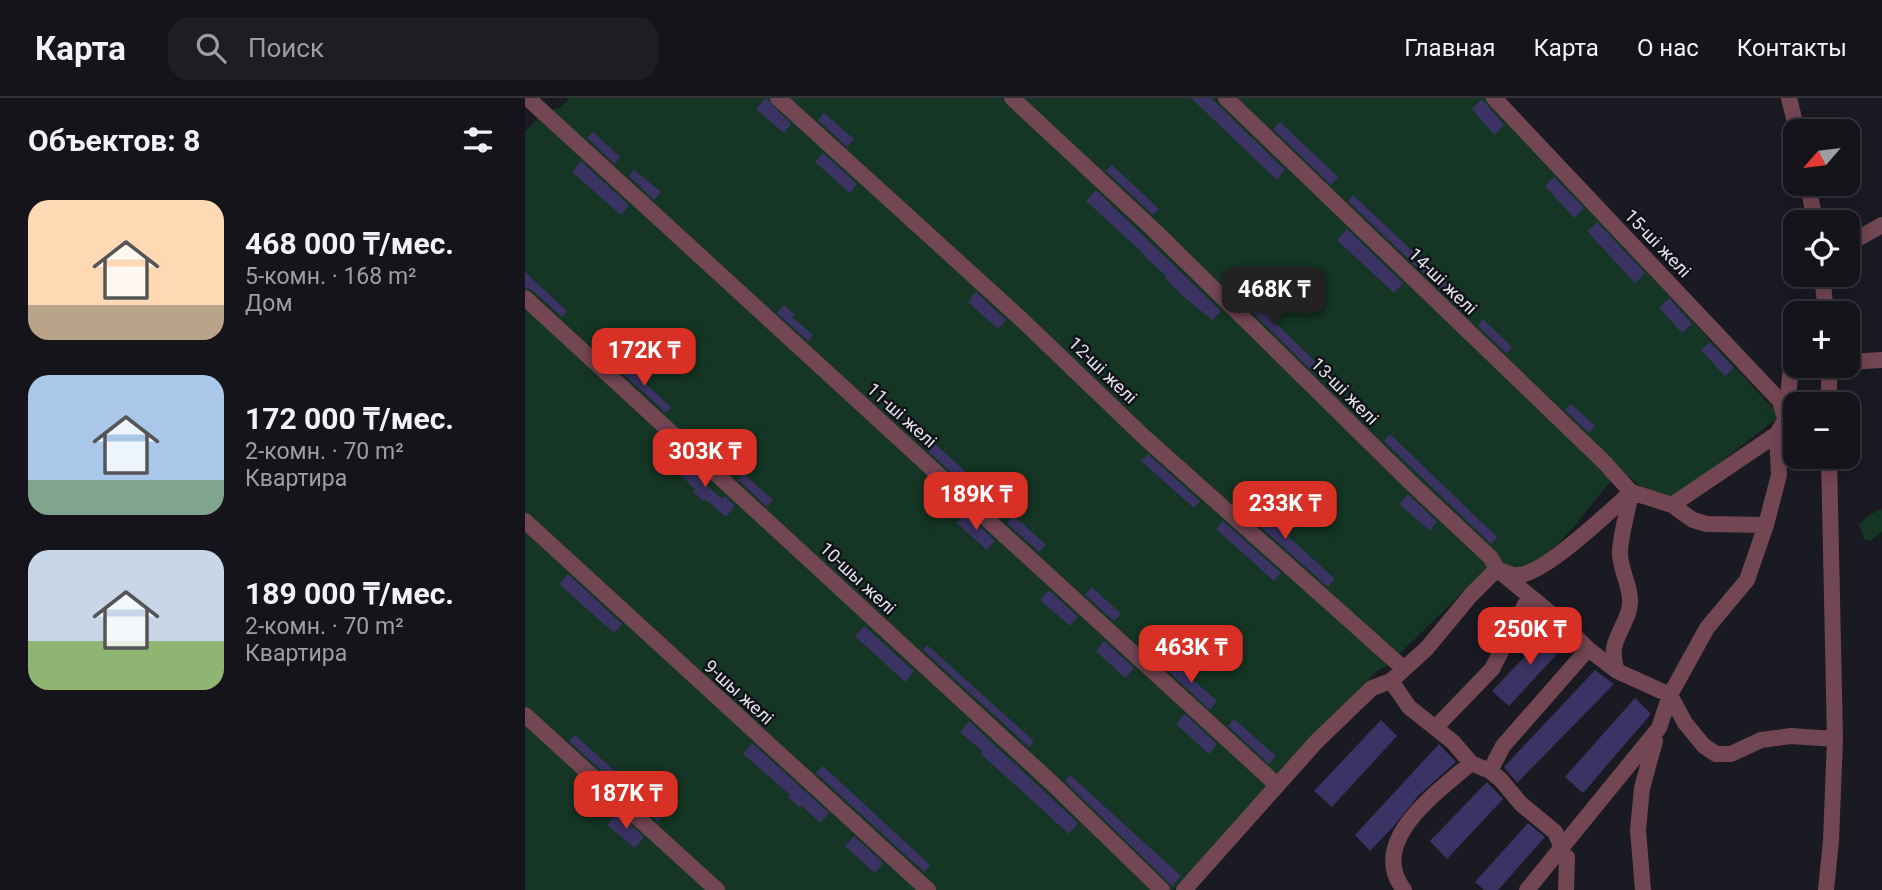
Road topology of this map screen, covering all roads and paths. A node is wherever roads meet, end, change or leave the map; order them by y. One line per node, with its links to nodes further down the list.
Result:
1 (778, 98): 23 (street, 12-ші желі)
2 (1012, 98): 20 (street, 13-ші желі)
3 (1226, 98): 16 (street, 14-ші желі)
4 (1493, 98): 14 (street, 15-ші желі)
5 (1789, 98): 7 (street)
6 (531, 103): 33 (street, 11-ші желі)
7 (1794, 119)
8 (1882, 226): 9 (street)
9 (1860, 238)
10 (525, 298): 37 (street, 10-шы желі)
11 (1882, 360): 12 (street)
12 (1860, 361)
13 (1789, 378): 14 (street)
14 (1781, 427): 17 (street); 19 (street)
15 (1829, 469): 30 (street)
16 (1632, 492): 17 (street); 20 (street); 24 (street)
17 (1672, 505): 19 (street)
18 (525, 522): 36 (street, 9-шы желі)
19 (1766, 525): 26 (street)
20 (1497, 569): 21 (street, 13-ші желі); 23 (street)
21 (1529, 597): 22 (street, 13-ші желі); 28 (street)
22 (1588, 649): 24 (street, 13-ші желі); 32 (street)
23 (1403, 668): 25 (street)
24 (1617, 671): 26 (street, 13-ші желі)
25 (1391, 681): 28 (street); 33 (street)
26 (1670, 695): 29 (street); 30 (street)
27 (525, 715): 35 (street)
28 (1436, 727): 31 (street)
29 (1659, 728): 34 (street); 42 (street)
30 (1835, 739): 43 (street)
31 (1471, 763): 32 (street); 39 (street)
32 (1490, 771): 34 (street)
33 (1277, 785): 38 (street)
34 (1565, 852): 40 (street); 41 (street)
35 (717, 890)
36 (928, 890)
37 (1162, 890)
38 (1184, 890)
39 (1404, 890)
40 (1527, 890)
41 (1566, 890)
42 (1643, 890)
43 (1826, 890)

